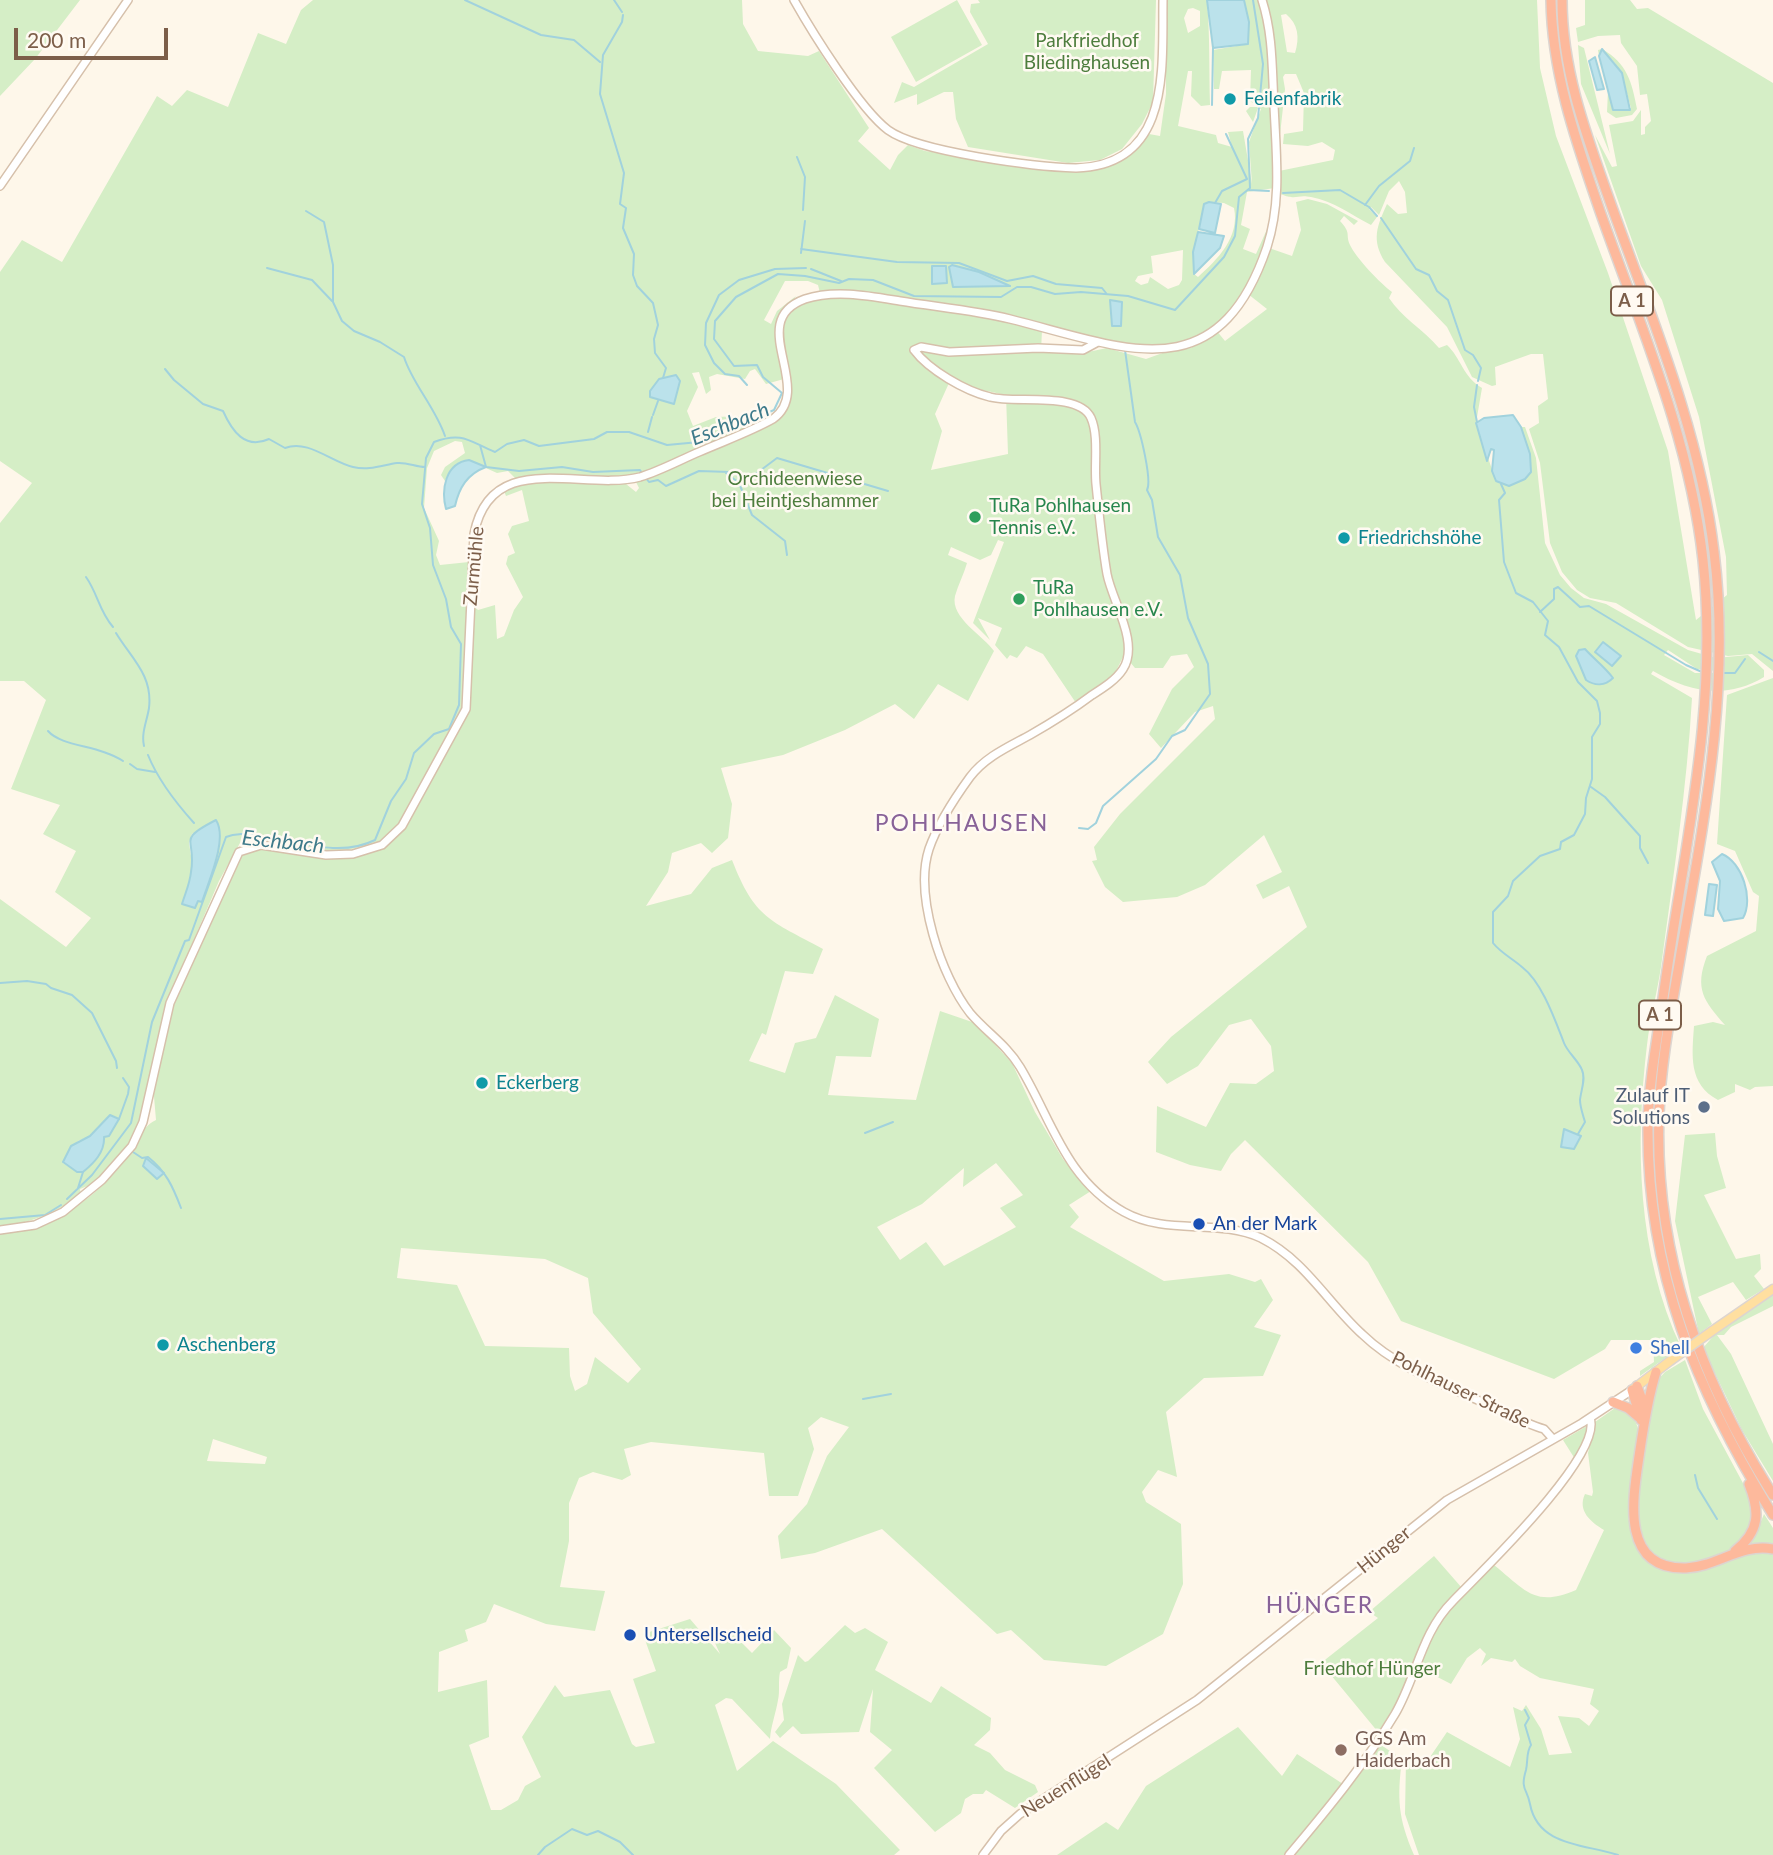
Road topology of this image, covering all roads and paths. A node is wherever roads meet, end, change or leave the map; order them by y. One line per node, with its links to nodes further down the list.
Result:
1 (128, 0): 7 (main road)
2 (794, 0): 3 (main road)
3 (1163, 0)
4 (1262, 0): 8 (main road)
5 (1551, 0): 17 (highway, A 1)
6 (1562, 0): 18 (highway, A 1)
7 (0, 186)
8 (1096, 343): 9 (main road, Zurmühle); 16 (main road, Pohlhauser Straße)
9 (0, 1230)
10 (1773, 1289): 11 (main road, Hünger, bridge)
11 (1656, 1372): 12 (main road, Hünger); 14 (highway)
12 (1635, 1388): 13 (main road, Hünger); 14 (highway)
13 (1613, 1402): 14 (highway); 15 (main road, Hünger)
14 (1643, 1415): 21 (highway)
15 (1590, 1418): 16 (main road, Hünger); 24 (main road)
16 (1551, 1441): 22 (main road, Hünger)
17 (1740, 1459): 19 (highway, A 1); 21 (highway)
18 (1773, 1495)
19 (1773, 1515)
20 (1773, 1549): 21 (highway)
21 (1733, 1553)
22 (1159, 1727): 23 (main road, Neuenflügel)
23 (983, 1855)
24 (1289, 1855)

